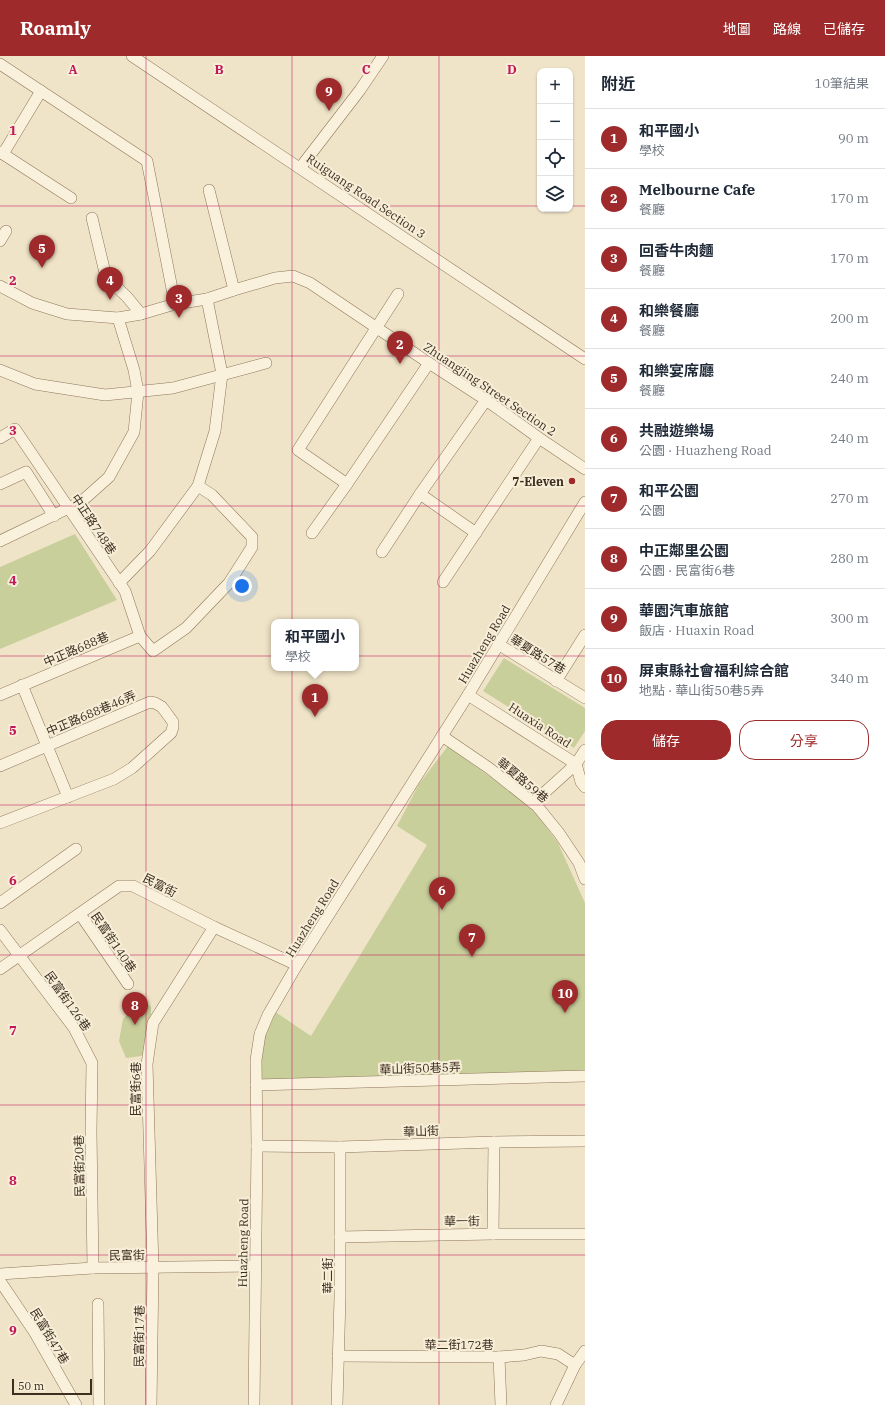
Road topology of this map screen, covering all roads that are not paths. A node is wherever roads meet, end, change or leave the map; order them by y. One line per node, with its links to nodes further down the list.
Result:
1 (132, 56): 6 (street, Ruiguang Road Section 3)
2 (383, 56): 6 (street)
3 (0, 64): 4 (street)
4 (41, 91): 5 (street); 16 (street)
5 (2, 153): 8 (street)
6 (300, 168): 20 (street, Ruiguang Road Section 3)
7 (209, 190): 13 (street)
8 (71, 198)
9 (92, 218): 17 (street)
10 (6, 231): 11 (street)
11 (0, 242)
12 (0, 286): 18 (street, Zhuangjing Street Section 2)
13 (234, 290): 15 (street, Zhuangjing Street Section 2); 19 (street, Zhuangjing Street Section 2)
14 (398, 294): 19 (street)
15 (207, 299): 16 (street, Zhuangjing Street Section 2); 24 (street)
16 (175, 304): 17 (street, Zhuangjing Street Section 2)
17 (141, 314): 18 (street, Zhuangjing Street Section 2)
18 (118, 318): 25 (street)
19 (377, 328): 22 (street, Zhuangjing Street Section 2); 31 (street)
20 (585, 359)
21 (266, 363): 24 (street)
22 (428, 363): 26 (street, Zhuangjing Street Section 2); 31 (street)
23 (0, 370): 25 (street)
24 (222, 374): 25 (street); 32 (street)
25 (138, 392): 35 (street)
26 (486, 400): 28 (street, Zhuangjing Street Section 2); 33 (street)
27 (0, 438): 35 (street, 中正路748巷)
28 (539, 438): 29 (street, Zhuangjing Street Section 2); 38 (street)
29 (585, 468)
30 (0, 484): 36 (street)
31 (347, 484): 37 (street)
32 (198, 486): 42 (street); 43 (street, 中正路748巷)
33 (420, 494): 38 (street); 40 (street)
34 (585, 502): 45 (street, Huazheng Road)
35 (69, 509): 36 (street); 42 (street, 中正路748巷)
36 (54, 516): 39 (street)
37 (312, 533)
38 (476, 533): 41 (street)
39 (0, 541)
40 (382, 552)
41 (443, 582)
42 (119, 584): 43 (street, 中正路748巷)
43 (140, 636): 47 (street, 中正路688巷)
44 (585, 636): 46 (street)
45 (498, 644): 46 (street, 華夏路57巷); 49 (street, Huazheng Road)
46 (556, 681): 50 (street, 華夏路57巷)
47 (22, 685): 48 (street, 中正路688巷); 52 (street)
48 (0, 695)
49 (468, 695): 51 (street, Huazheng Road); 54 (street, Huaxia Road)
50 (585, 698)
51 (442, 736): 58 (street, 華夏路59巷); 67 (street, Huazheng Road)
52 (47, 747): 55 (street, 中正路688巷46弄); 57 (street); 57 (street, 中正路688巷46弄)
53 (585, 750): 54 (street)
54 (581, 763): 56 (street, Huaxia Road); 58 (street)
55 (0, 766)
56 (585, 787)
57 (68, 798): 59 (street, 中正路688巷46弄)
58 (533, 803): 61 (street, 華夏路59巷)
59 (0, 823)
60 (76, 849): 62 (street)
61 (585, 879)
62 (0, 903)
63 (80, 914): 64 (street, 民富街); 66 (street, 民富街); 69 (street, 民富街140巷)
64 (214, 927): 67 (street, 民富街); 82 (street, 民富街6巷)
65 (0, 930): 66 (street, 民富街126巷)
66 (19, 956): 68 (street, 民富街); 70 (street, 民富街126巷)
67 (297, 965): 72 (street, Huazheng Road)
68 (0, 969)
69 (128, 984)
70 (92, 1063): 81 (street, 民富街20巷)
71 (585, 1076): 72 (street, 華山街50巷5弄)
72 (256, 1085): 75 (street, Huazheng Road)
73 (494, 1142): 74 (street, 華山街); 76 (street, 華山街); 77 (street)
74 (585, 1142)
75 (257, 1146): 76 (street, 華山街); 80 (street, Huazheng Road)
76 (340, 1147): 79 (street, 華二街)
77 (493, 1234): 78 (street, 華一街); 79 (street, 華一街)
78 (585, 1234)
79 (340, 1237): 87 (street, 華二街)
80 (255, 1266): 82 (street, 民富街); 93 (street, Huazheng Road)
81 (93, 1268): 82 (street, 民富街); 83 (street, 民富街)
82 (153, 1268): 92 (street, 民富街17巷)
83 (0, 1274)
84 (0, 1281): 90 (street, 民富街47巷)
85 (98, 1304): 91 (street)
86 (585, 1351): 89 (street)
87 (338, 1356): 88 (street, 華二街172巷); 94 (street, 華二街)
88 (499, 1357): 89 (street, 華二街172巷); 95 (street)
89 (575, 1365): 96 (street)
90 (76, 1405)
91 (99, 1405)
92 (151, 1405)
93 (254, 1405)
94 (337, 1405)
95 (501, 1405)
96 (556, 1405)

